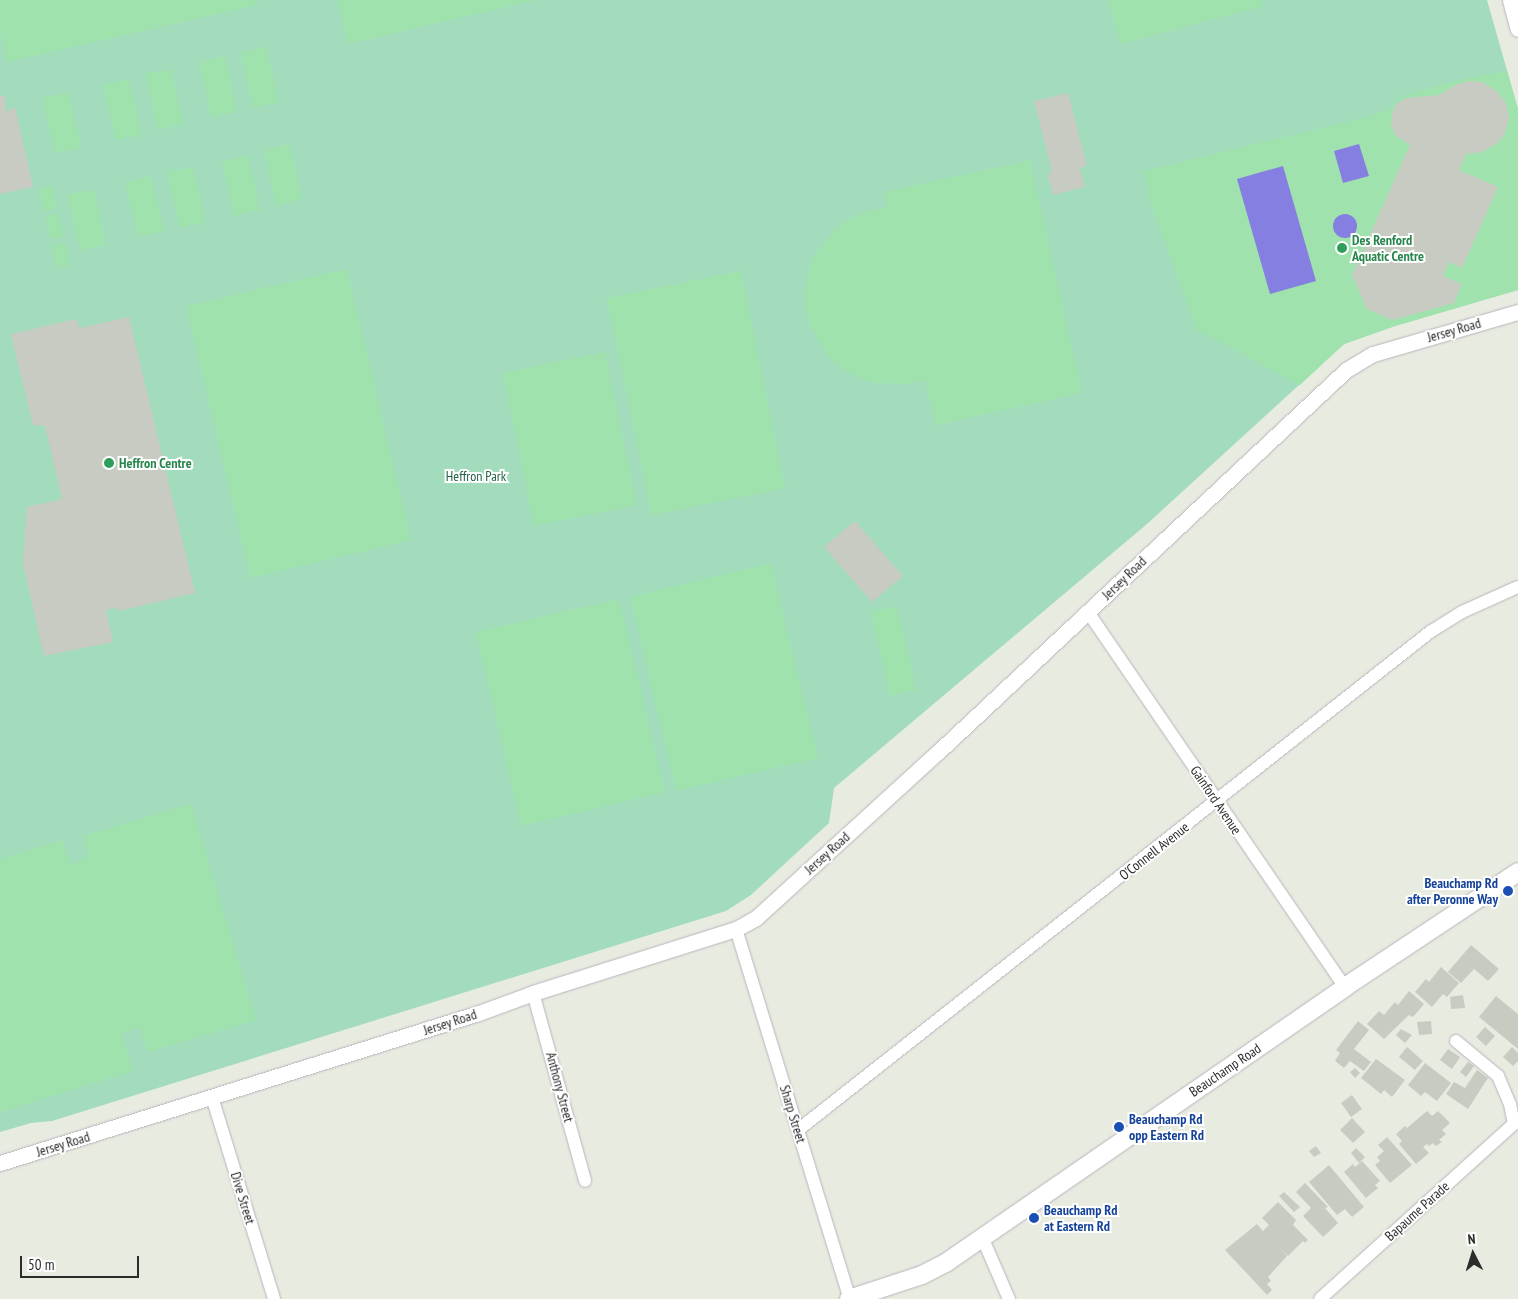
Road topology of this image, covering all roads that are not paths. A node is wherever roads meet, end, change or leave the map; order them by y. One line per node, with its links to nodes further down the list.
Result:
1 (1510, 0): 2 (street)
2 (1518, 29)
3 (1518, 312): 5 (street, Jersey Road)
4 (1518, 588): 6 (street, O'Connell Avenue)
5 (1088, 612): 6 (street, Gainford Avenue); 8 (street, Jersey Road)
6 (1216, 801): 9 (street, Gainford Avenue); 14 (street, O'Connell Avenue)
7 (1518, 872): 9 (main road, Beauchamp Road)
8 (736, 929): 10 (street, Jersey Road); 14 (street, Sharp Street)
9 (1345, 987): 17 (main road, Beauchamp Road)
10 (533, 993): 12 (street, Jersey Road); 16 (street, Anthony Street)
11 (1456, 1041): 13 (street)
12 (212, 1098): 15 (street, Jersey Road); 18 (street, Dive Street)
13 (1516, 1124): 21 (street, Bapaume Parade)
14 (798, 1130): 19 (street, Sharp Street)
15 (0, 1163)
16 (585, 1181)
17 (982, 1237): 19 (main road, Beauchamp Road); 20 (street)
18 (274, 1299)
19 (850, 1299)
20 (1009, 1299)
21 (1320, 1299)

